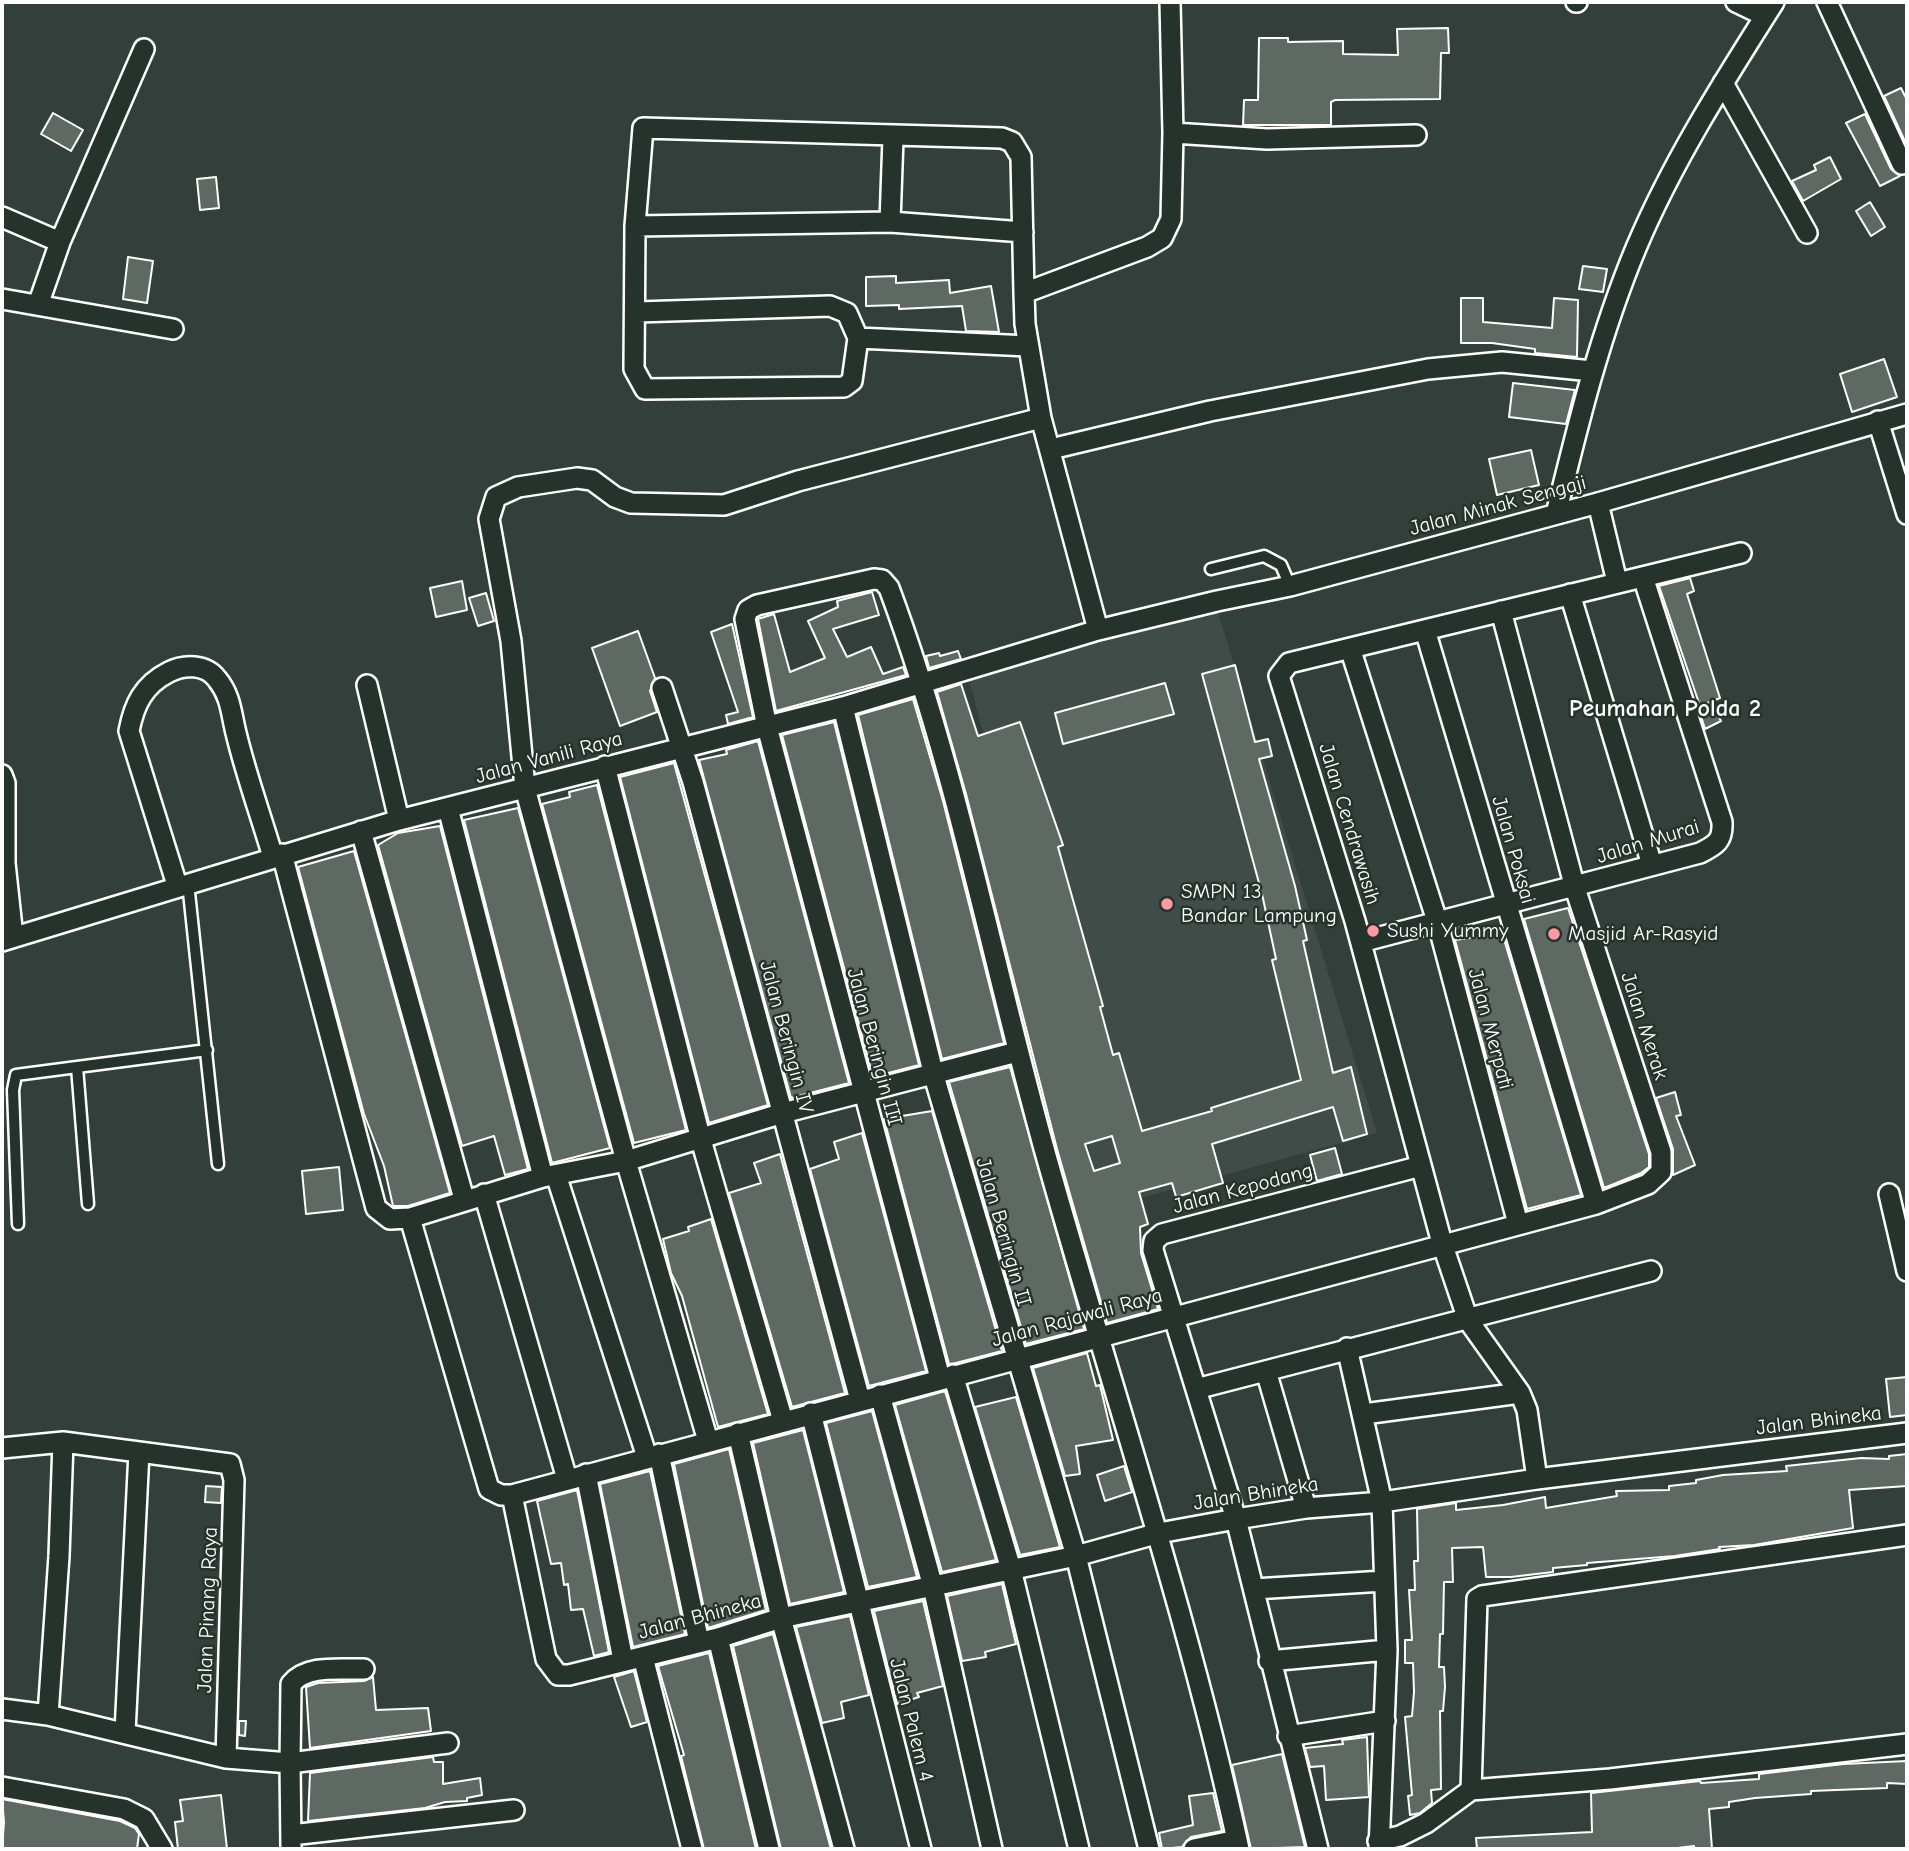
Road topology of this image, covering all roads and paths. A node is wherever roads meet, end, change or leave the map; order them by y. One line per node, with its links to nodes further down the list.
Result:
1 (1170, 2): 7 (street)
2 (1736, 2): 4 (street)
3 (1827, 2): 10 (street)
4 (1770, 9): 6 (street)
5 (144, 49): 16 (street)
6 (1723, 83): 15 (street); 24 (street)
7 (1173, 133): 8 (street); 17 (street)
8 (1416, 135)
9 (893, 138): 12 (street); 13 (street); 14 (street)
10 (1902, 164)
11 (2, 216): 16 (street)
12 (890, 222): 13 (street); 14 (street)
13 (635, 226): 20 (street)
14 (1023, 232): 17 (street)
15 (1807, 233)
16 (60, 242): 19 (street)
17 (1024, 293): 23 (street)
18 (2, 299): 19 (street)
19 (38, 305): 21 (street)
20 (637, 312): 22 (street); 22 (street)
21 (173, 329)
22 (858, 338): 23 (street)
23 (1028, 346): 26 (street)
24 (1592, 371): 28 (street); 30 (street)
25 (1907, 414): 27 (street, Jalan Minak Sengaji)
26 (1041, 418): 28 (street); 50 (street)
27 (1878, 421): 29 (street, Jalan Minak Sengaji); 31 (street)
28 (1051, 449): 39 (street)
29 (1598, 503): 30 (street, Jalan Minak Sengaji); 35 (street)
30 (1556, 514): 36 (street, Jalan Minak Sengaji)
31 (1907, 514)
32 (1741, 552): 34 (street, Jalan Cendrawasih)
33 (1211, 569): 36 (lane)
34 (1643, 577): 35 (street, Jalan Cendrawasih); 55 (street, Jalan Murai)
35 (1617, 582): 37 (street, Jalan Cendrawasih)
36 (1290, 586): 39 (street, Jalan Minak Sengaji)
37 (1570, 594): 38 (street, Jalan Cendrawasih); 55 (street)
38 (1501, 611): 40 (street, Jalan Cendrawasih); 57 (street, Jalan Merak)
39 (1098, 630): 43 (street, Jalan Vanili Raya)
40 (1426, 630): 41 (street, Jalan Cendrawasih); 58 (street, Jalan Poksai)
41 (1350, 648): 59 (street, Jalan Merpati); 61 (street, Jalan Cendrawasih)
42 (367, 685): 52 (street)
43 (921, 686): 45 (street, Jalan Vanili Raya); 46 (street, Jalan Beringin III); 63 (street)
44 (662, 688): 47 (street, Jalan Beringin IV)
45 (842, 707): 46 (street, Jalan Vanili Raya); 65 (street, Jalan Beringin II)
46 (766, 727): 47 (street, Jalan Vanili Raya); 66 (street, Jalan Beringin III)
47 (680, 748): 48 (street, Jalan Vanili Raya); 67 (street, Jalan Beringin IV)
48 (605, 766): 50 (street, Jalan Vanili Raya); 68 (street)
49 (2, 775): 60 (street)
50 (525, 788): 51 (street, Jalan Vanili Raya); 69 (street)
51 (448, 808): 52 (street, Jalan Vanili Raya); 73 (street)
52 (399, 820): 53 (street, Jalan Vanili Raya)
53 (361, 831): 54 (street, Jalan Vanili Raya); 76 (street)
54 (278, 855): 56 (street, Jalan Vanili Raya); 56 (street); 79 (street)
55 (1652, 865): 57 (street, Jalan Murai)
56 (182, 884): 60 (street, Jalan Vanili Raya); 62 (lane)
57 (1575, 888): 58 (street, Jalan Murai); 72 (street, Jalan Merak)
58 (1505, 904): 59 (street, Jalan Murai); 77 (street, Jalan Poksai)
59 (1438, 924): 61 (street, Jalan Murai); 81 (street, Jalan Merpati)
60 (7, 939)
61 (1361, 942): 71 (street, Jalan Cendrawasih)
62 (207, 1050): 64 (lane); 70 (lane)
63 (1017, 1052): 65 (street); 87 (street)
64 (76, 1068): 78 (lane); 80 (lane)
65 (934, 1076): 66 (street); 89 (street, Jalan Beringin II)
66 (862, 1092): 67 (street); 91 (street, Jalan Beringin III)
67 (783, 1113): 68 (street); 95 (street, Jalan Beringin IV)
68 (701, 1140): 69 (street); 98 (street)
69 (626, 1161): 73 (street); 101 (street)
70 (218, 1164)
71 (1421, 1166): 82 (street, Jalan Cendrawasih); 85 (street, Jalan Kepodang)
72 (1661, 1172): 77 (street, Jalan Rajawali Raya)
73 (549, 1176): 74 (street); 105 (street)
74 (484, 1194): 76 (street); 106 (street)
75 (1889, 1194): 84 (street)
76 (464, 1199): 79 (street)
77 (1596, 1203): 81 (street, Jalan Rajawali Raya)
78 (88, 1204)
79 (410, 1218): 108 (street)
80 (18, 1224)
81 (1518, 1224): 82 (street, Jalan Rajawali Raya)
82 (1442, 1243): 85 (street, Jalan Rajawali Raya); 86 (street, Jalan Cendrawasih)
83 (1651, 1271): 86 (street)
84 (1907, 1271)
85 (1172, 1316): 87 (street, Jalan Rajawali Raya); 92 (street, Jalan Kepodang)
86 (1468, 1320): 88 (street); 93 (street, Jalan Cendrawasih)
87 (1096, 1337): 89 (street, Jalan Rajawali Raya); 112 (street)
88 (1347, 1348): 90 (street); 97 (street)
89 (1016, 1358): 91 (street, Jalan Rajawali Raya); 114 (street, Jalan Beringin II)
90 (1266, 1371): 92 (street); 110 (street)
91 (947, 1377): 94 (street, Jalan Rajawali Raya); 115 (street, Jalan Beringin III)
92 (1196, 1389): 111 (street, Jalan Kepodang)
93 (1520, 1392): 97 (street); 107 (street, Jalan Cendrawasih)
94 (880, 1395): 95 (street, Jalan Rajawali Raya); 117 (street)
95 (860, 1400): 96 (street, Jalan Rajawali Raya)
96 (811, 1413): 98 (street, Jalan Rajawali Raya); 119 (street, Jalan Palem 4)
97 (1364, 1414): 109 (street)
98 (783, 1421): 99 (street, Jalan Rajawali Raya)
99 (738, 1433): 101 (street, Jalan Rajawali Raya); 120 (street)
100 (1907, 1433): 107 (street, Jalan Bhineka)
101 (708, 1441): 105 (street, Jalan Rajawali Raya)
102 (63, 1442): 103 (street); 104 (street); 129 (street)
103 (2, 1448)
104 (139, 1452): 131 (street); 135 (street, Jalan Pinang Raya)
105 (653, 1456): 106 (street, Jalan Rajawali Raya); 122 (street)
106 (577, 1476): 108 (street, Jalan Rajawali Raya); 125 (street)
107 (1536, 1479): 109 (street, Jalan Bhineka)
108 (506, 1495): 125 (street, Jalan Bhineka)
109 (1382, 1502): 110 (street, Jalan Bhineka); 116 (street)
110 (1306, 1508): 111 (street, Jalan Bhineka)
111 (1236, 1519): 112 (street, Jalan Bhineka); 118 (street, Jalan Kepodang)
112 (1159, 1533): 114 (street, Jalan Bhineka); 141 (street)
113 (1907, 1535): 138 (street)
114 (1076, 1556): 115 (street, Jalan Bhineka); 150 (street, Jalan Beringin II)
115 (1011, 1569): 117 (street, Jalan Bhineka); 149 (street, Jalan Beringin III)
116 (1384, 1581): 118 (street); 123 (street)
117 (933, 1587): 119 (street, Jalan Bhineka); 148 (street)
118 (1254, 1589): 126 (street, Jalan Kepodang)
119 (857, 1602): 120 (street, Jalan Bhineka); 147 (street, Jalan Palem 4)
120 (781, 1619): 121 (street, Jalan Bhineka); 146 (street)
121 (718, 1638): 122 (street, Jalan Bhineka); 145 (street)
122 (699, 1642): 124 (street, Jalan Bhineka)
123 (1387, 1650): 126 (street); 130 (street)
124 (643, 1657): 125 (street, Jalan Bhineka); 144 (street)
125 (623, 1660)
126 (1269, 1661): 132 (street, Jalan Kepodang)
127 (365, 1668): 136 (street)
128 (2, 1709): 129 (street)
129 (48, 1715): 131 (street)
130 (1385, 1721): 132 (street); 142 (street)
131 (125, 1732): 135 (street)
132 (1288, 1736): 152 (street, Jalan Kepodang)
133 (448, 1743): 136 (street)
134 (1907, 1744): 138 (street)
135 (226, 1758): 136 (street)
136 (290, 1763): 140 (street)
137 (2, 1787): 143 (street)
138 (1471, 1790): 142 (street)
139 (514, 1810): 140 (street)
140 (291, 1842)
141 (1238, 1844): 151 (street)
142 (1378, 1845)
143 (162, 1849)
144 (692, 1849)
145 (769, 1849)
146 (844, 1849)
147 (921, 1849)
148 (992, 1849)
149 (1079, 1849)
150 (1149, 1849)
151 (1194, 1849)
152 (1318, 1849)

